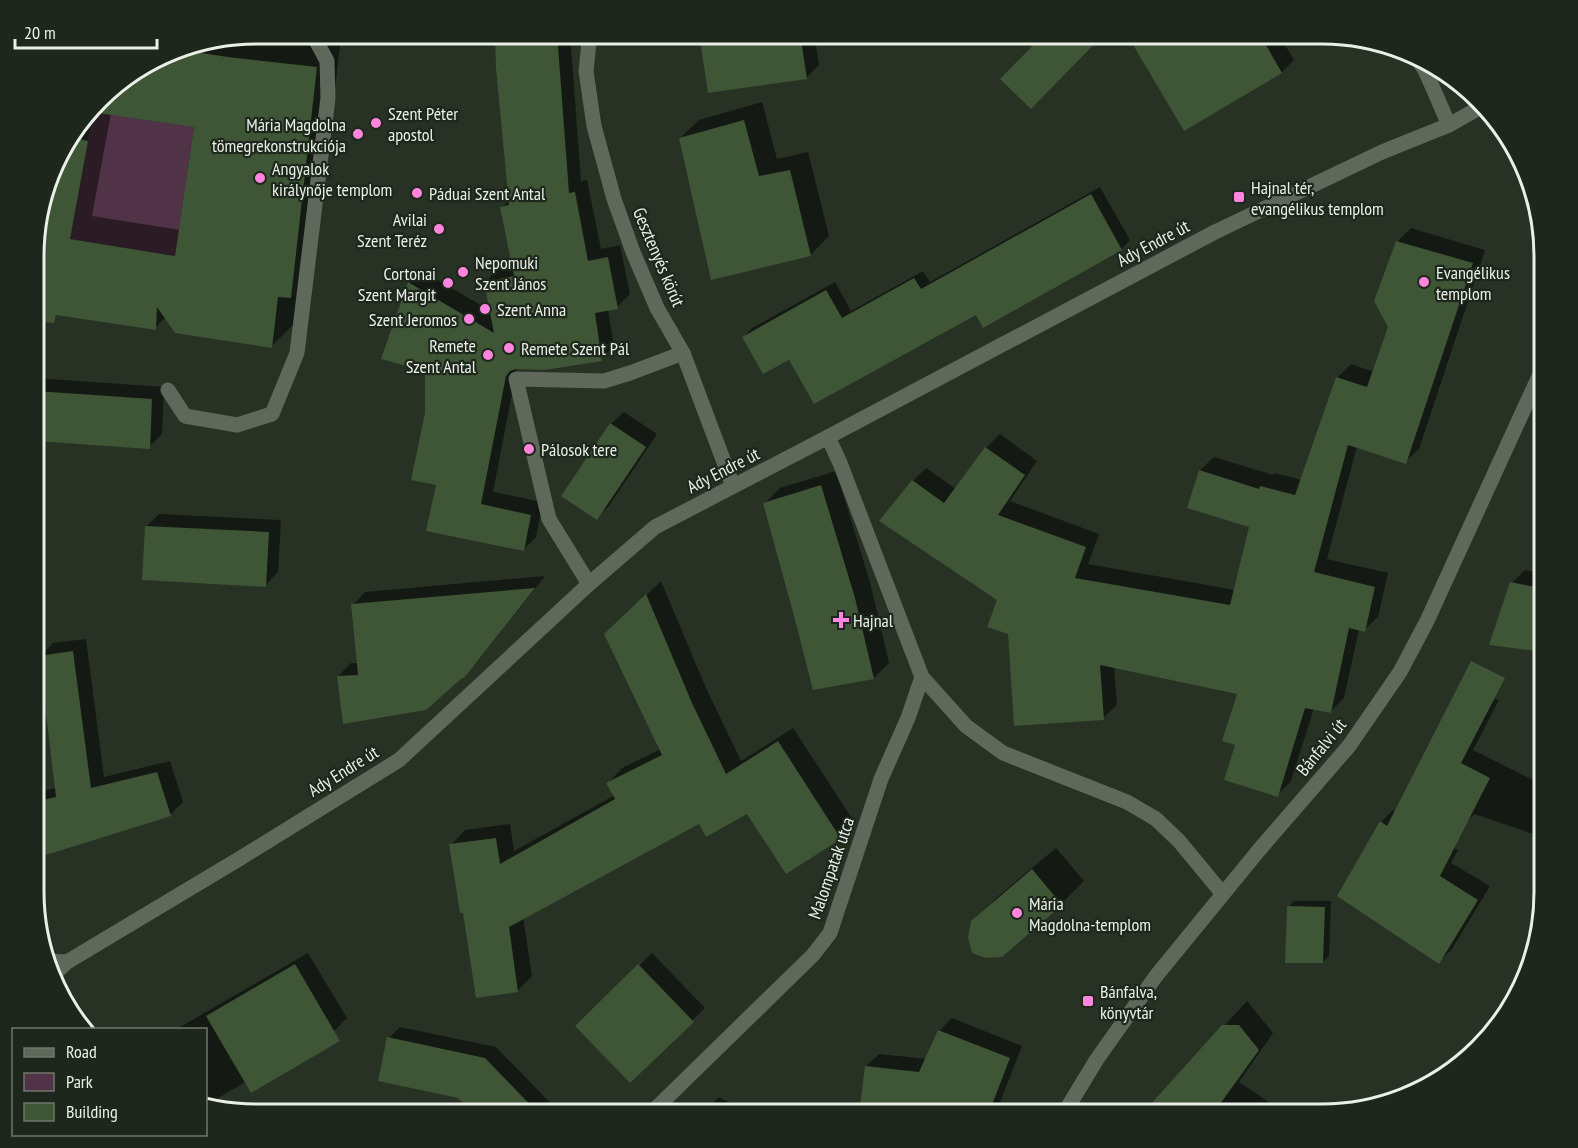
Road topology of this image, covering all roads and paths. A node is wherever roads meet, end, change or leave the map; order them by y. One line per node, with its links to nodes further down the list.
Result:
1 (318, 44): 8 (street)
2 (589, 44): 6 (street, Gesztenyés körút)
3 (1425, 70): 5 (street)
4 (1476, 110): 5 (street, Ady Endre út)
5 (1449, 125): 9 (street, Ady Endre út)
6 (683, 353): 10 (street, Gesztenyés körút); 11 (street)
7 (1534, 387): 13 (street, Bánfalvi út)
8 (168, 390)
9 (828, 437): 10 (street, Ady Endre út); 12 (street)
10 (734, 486): 11 (street, Ady Endre út)
11 (590, 584): 15 (street, Ady Endre út)
12 (922, 677): 13 (street); 17 (street, Malompatak utca)
13 (1222, 893): 18 (street, Bánfalvi út)
14 (55, 961): 15 (street)
15 (66, 962): 16 (street, Ady Endre út)
16 (58, 970)
17 (660, 1104)
18 (1070, 1104)

